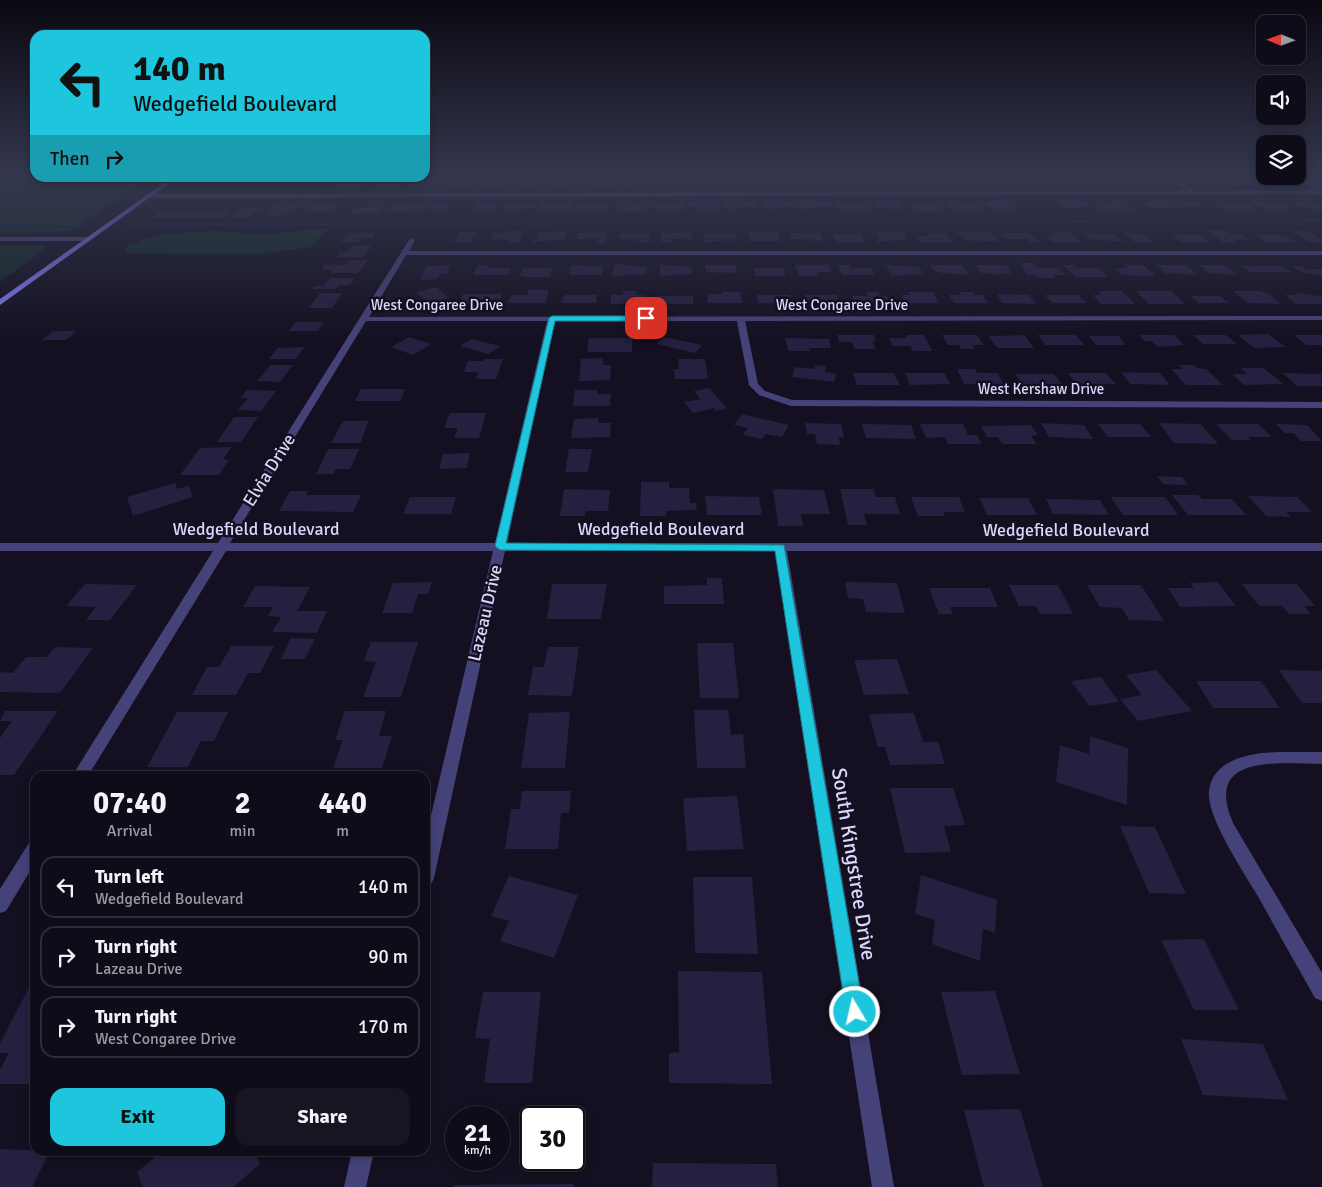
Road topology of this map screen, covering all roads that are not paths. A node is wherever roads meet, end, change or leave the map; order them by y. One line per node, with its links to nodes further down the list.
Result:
1 (102, 229): 3 (main road)
2 (0, 239): 3 (street)
3 (89, 239): 7 (main road)
4 (412, 240): 5 (street, Elvia Drive)
5 (404, 253): 6 (street); 11 (street, Elvia Drive)
6 (1322, 253)
7 (0, 303)
8 (552, 318): 9 (street, West Congaree Drive); 11 (street, West Congaree Drive); 13 (street, Lazeau Drive)
9 (741, 318): 10 (street, West Congaree Drive); 12 (street, West Kershaw Drive)
10 (1322, 318)
11 (363, 319): 15 (street, Elvia Drive)
12 (1322, 405)
13 (500, 546): 15 (street, Wedgefield Boulevard); 16 (street, Wedgefield Boulevard); 21 (street, Lazeau Drive)
14 (0, 547): 15 (street, Wedgefield Boulevard)
15 (222, 547): 19 (street, Elvia Drive)
16 (780, 547): 17 (street, Wedgefield Boulevard); 26 (street, South Kingstree Drive)
17 (1322, 547)
18 (1322, 758): 23 (street)
19 (83, 771)
20 (30, 856): 22 (street)
21 (430, 856)
22 (0, 905)
23 (1322, 991)
24 (362, 1156): 25 (street)
25 (355, 1187)
26 (883, 1187)

